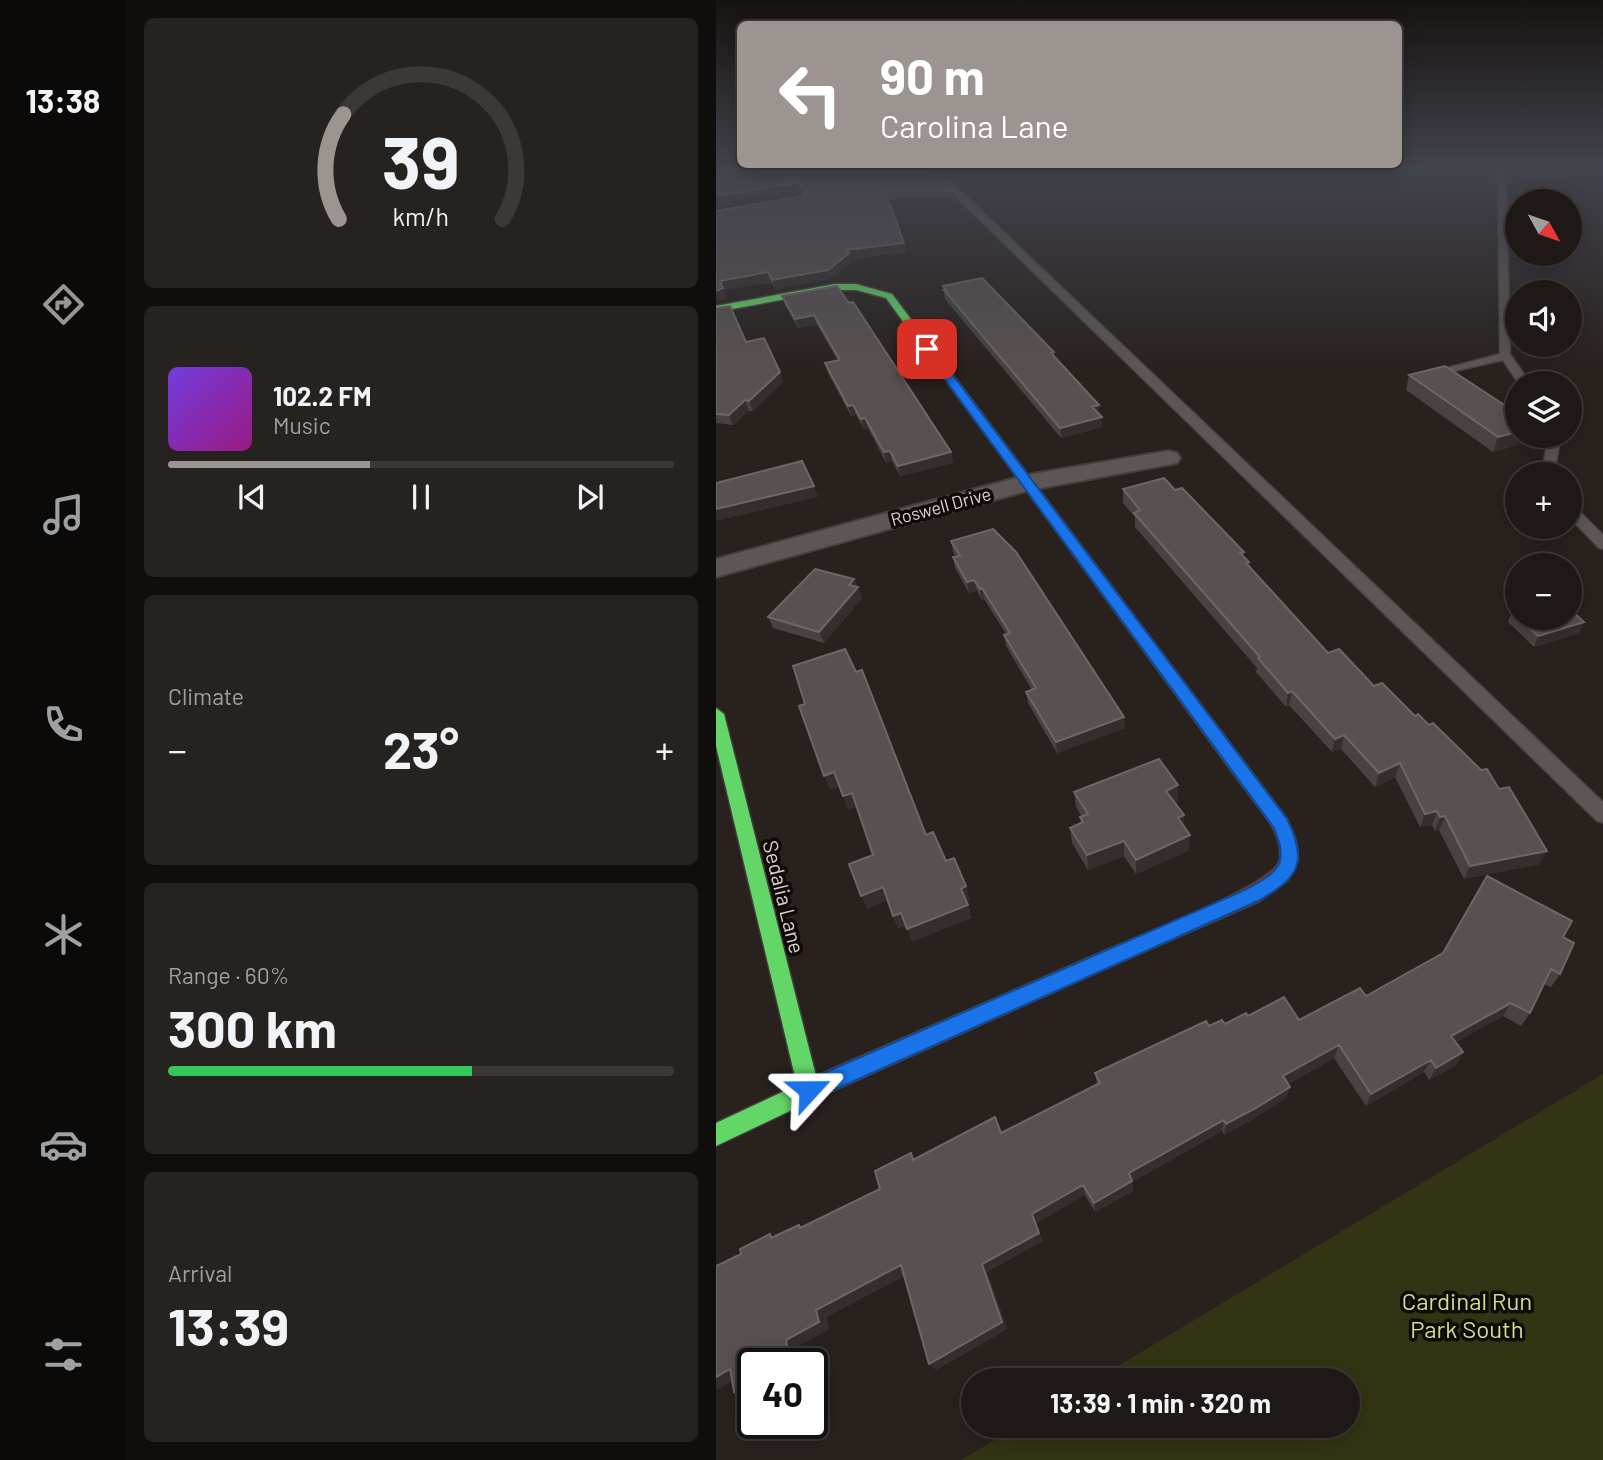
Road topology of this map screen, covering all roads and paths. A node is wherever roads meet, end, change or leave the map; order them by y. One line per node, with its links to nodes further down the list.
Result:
1 (1002, 236): 13 (lane)
2 (1503, 236): 4 (lane)
3 (716, 309): 8 (street)
4 (1505, 314)
5 (1505, 356): 6 (lane)
6 (1421, 378)
7 (1168, 458): 8 (street, Roswell Drive)
8 (1027, 483): 11 (street, Roswell Drive); 14 (street)
9 (1582, 523): 10 (lane)
10 (1603, 545)
11 (716, 568)
12 (716, 714): 14 (street, Sedalia Lane)
13 (1603, 816)
14 (809, 1090): 15 (street)
15 (716, 1135)

